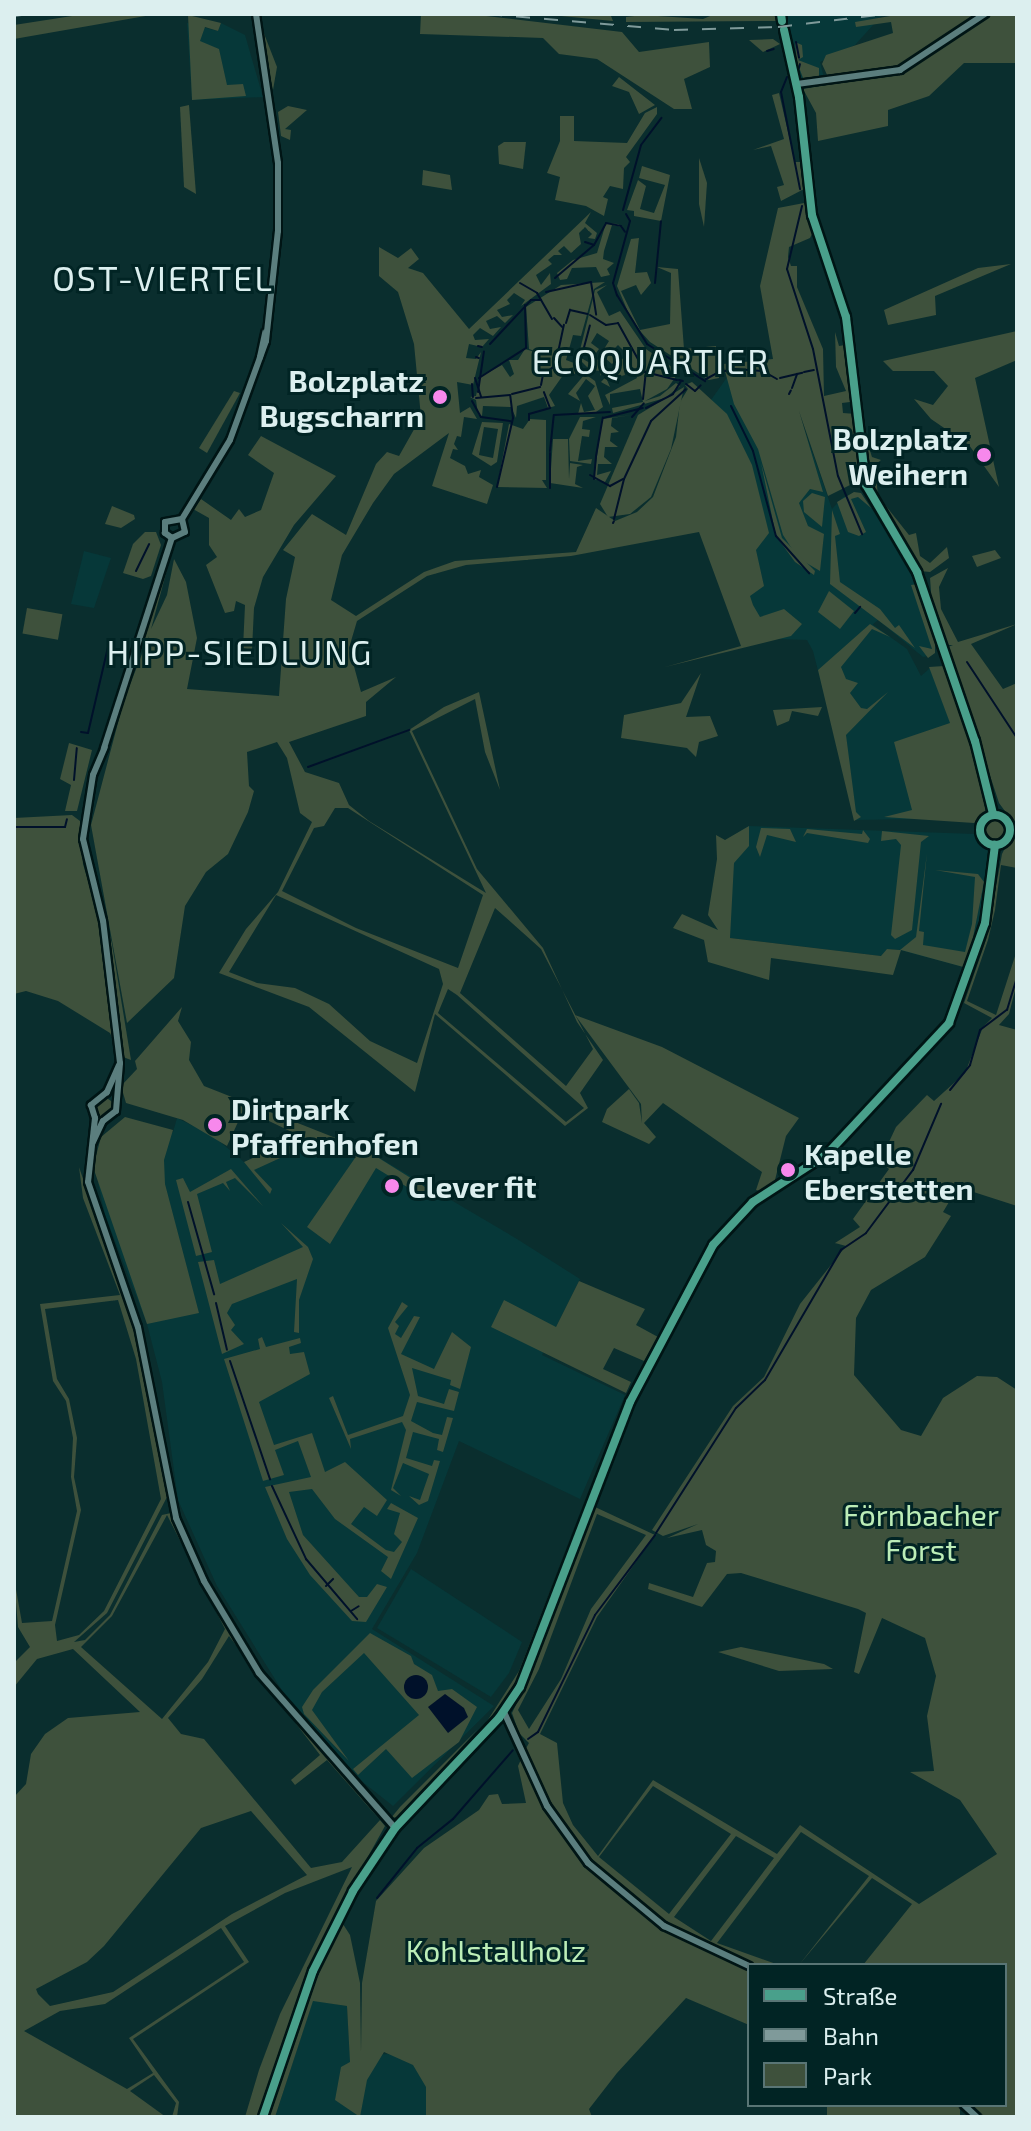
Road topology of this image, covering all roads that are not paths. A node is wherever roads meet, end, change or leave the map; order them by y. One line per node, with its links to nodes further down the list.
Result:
1 (256, 14): 5 (street)
2 (985, 14): 4 (street)
3 (782, 21): 4 (main road)
4 (797, 84): 7 (main road)
5 (182, 519): 6 (street); 6 (street)
6 (172, 538): 9 (street)
7 (993, 814): 8 (main road); 8 (main road)
8 (995, 845): 15 (main road)
9 (119, 1065): 10 (street); 11 (street)
10 (104, 1095): 11 (street); 12 (street)
11 (114, 1101): 13 (street)
12 (95, 1118): 13 (street); 14 (street)
13 (103, 1121): 14 (street)
14 (89, 1148): 16 (street)
15 (504, 1712): 16 (main road); 17 (street)
16 (395, 1828): 18 (main road)
17 (747, 1965)
18 (263, 2117)

